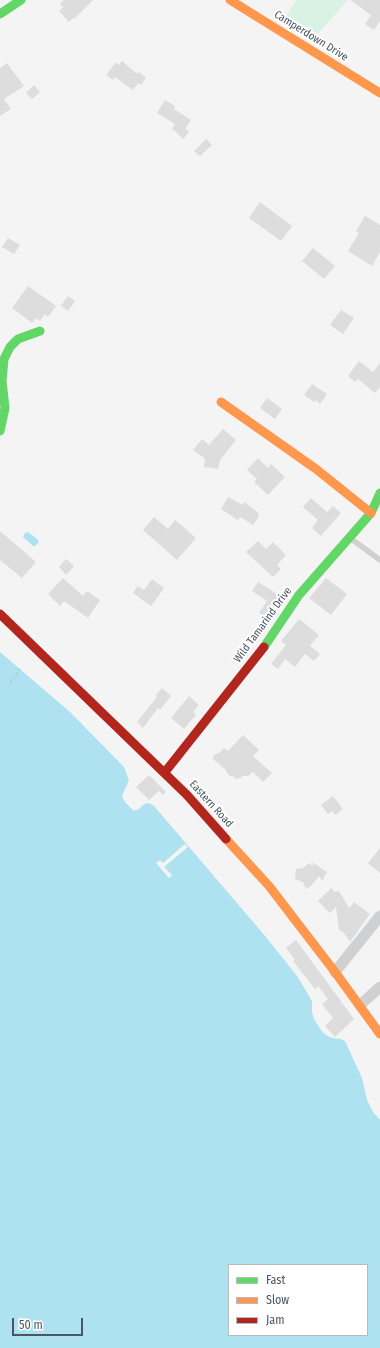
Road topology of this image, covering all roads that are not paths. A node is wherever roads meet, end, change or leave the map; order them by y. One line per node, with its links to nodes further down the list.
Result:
1 (230, 0): 4 (main road, Camperdown Drive)
2 (14, 2): 3 (main road)
3 (0, 14)
4 (380, 93)
5 (40, 331): 7 (main road)
6 (221, 402): 9 (main road)
7 (0, 431)
8 (380, 493): 9 (main road, Wild Tamarind Drive)
9 (371, 513): 10 (main road, Wild Tamarind Drive)
10 (350, 538): 11 (lane); 13 (main road, Wild Tamarind Drive)
11 (380, 560)
12 (0, 614): 13 (main road, Eastern Road)
13 (164, 772): 15 (main road, Eastern Road)
14 (380, 916): 15 (street)
15 (335, 972): 17 (main road, Eastern Road)
16 (380, 987): 17 (street)
17 (360, 1005): 18 (main road, Eastern Road)
18 (380, 1034)

